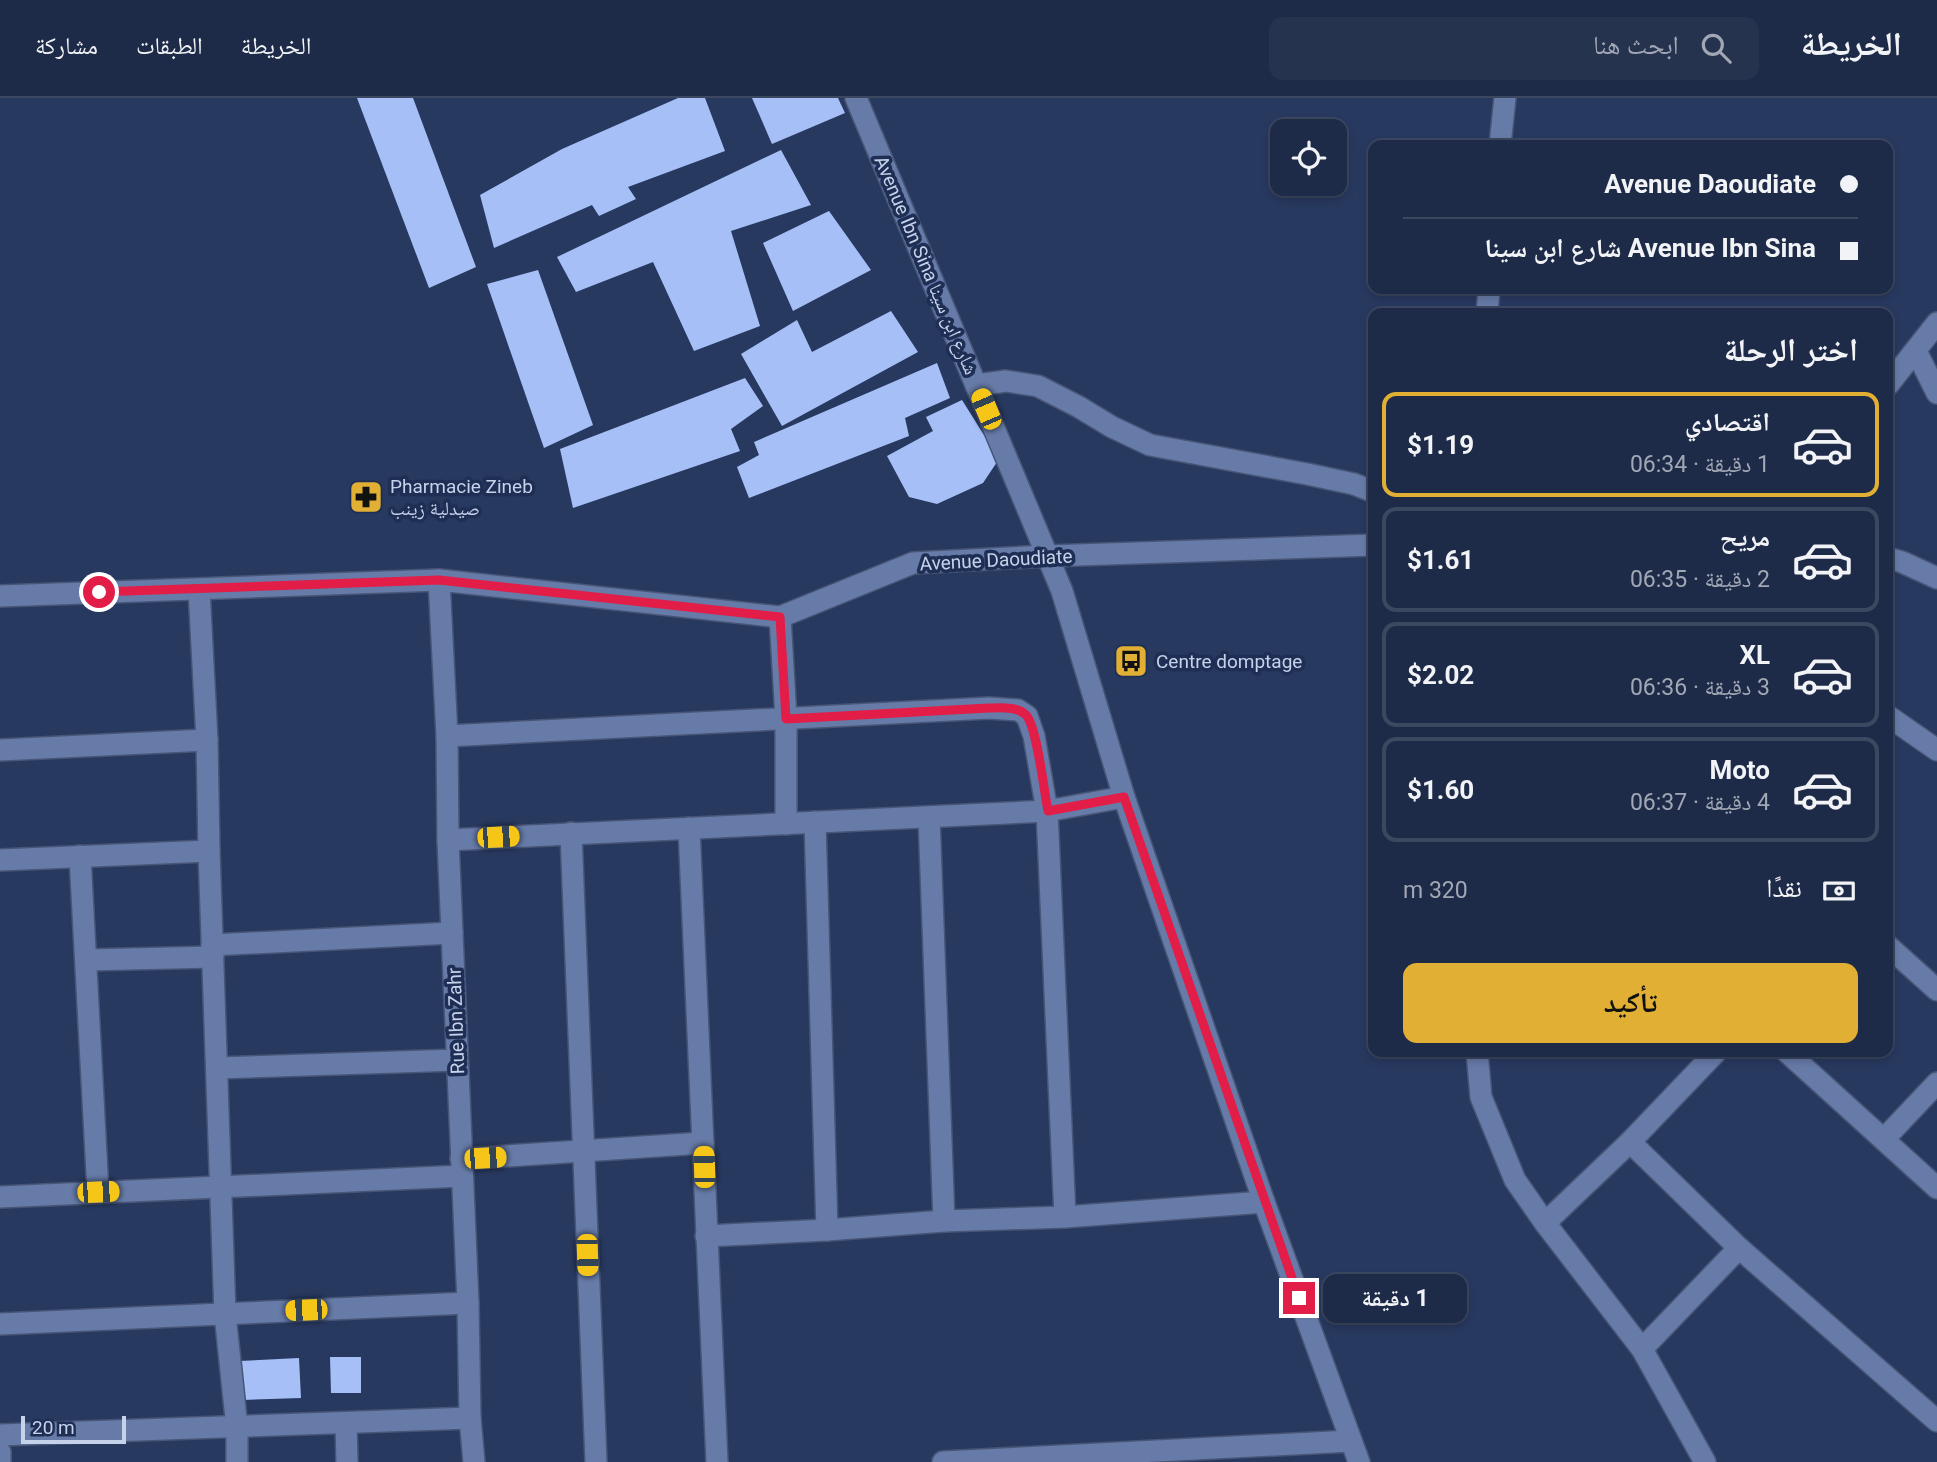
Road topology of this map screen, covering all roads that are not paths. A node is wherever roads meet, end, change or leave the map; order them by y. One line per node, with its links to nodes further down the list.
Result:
1 (856, 98): 7 (street, Avenue Ibn Sina شارع ابن سينا)
2 (1505, 98): 3 (street)
3 (1501, 140)
4 (1937, 323): 5 (street)
5 (1916, 351): 6 (street); 8 (street)
6 (1893, 379)
7 (976, 385): 9 (street); 11 (street, Avenue Ibn Sina شارع ابن سينا)
8 (1937, 393)
9 (1368, 490)
10 (1368, 545): 11 (street, Avenue Daoudiate)
11 (1048, 556): 17 (street, Avenue Daoudiate); 24 (street, Avenue Ibn Sina شارع ابن سينا)
12 (1893, 559): 13 (street)
13 (1937, 578)
14 (439, 580): 15 (street, Avenue Daoudiate); 17 (street, Avenue Daoudiate); 20 (street, Rue Ibn Zahr)
15 (198, 589): 16 (street, Avenue Daoudiate); 21 (street)
16 (0, 596)
17 (780, 617): 18 (street)
18 (786, 719): 20 (street); 25 (street); 28 (street)
19 (1893, 720): 23 (street)
20 (447, 736): 31 (street, Rue Ibn Zahr)
21 (207, 740): 22 (street); 32 (street)
22 (0, 750)
23 (1937, 751)
24 (1124, 797): 25 (street); 55 (street, Avenue Ibn Sina شارع ابن سينا)
25 (1048, 811): 26 (street); 56 (street)
26 (929, 817): 27 (street); 57 (street)
27 (815, 822): 28 (street); 59 (street)
28 (786, 824): 29 (street)
29 (690, 828): 30 (street); 48 (street)
30 (571, 833): 31 (street); 49 (street)
31 (448, 840): 35 (street, Rue Ibn Zahr)
32 (209, 851): 33 (street); 37 (street)
33 (80, 856): 34 (street); 38 (street)
34 (0, 860)
35 (452, 933): 37 (street); 43 (street, Rue Ibn Zahr)
36 (1893, 950): 39 (street)
37 (213, 951): 38 (street); 44 (street)
38 (86, 960): 53 (street)
39 (1937, 990)
40 (1477, 1057): 58 (street)
41 (1711, 1057): 47 (street)
42 (1793, 1057): 46 (street)
43 (457, 1060): 44 (street); 50 (street, Rue Ibn Zahr)
44 (217, 1068): 51 (street)
45 (1937, 1083): 46 (street)
46 (1884, 1139): 52 (street)
47 (1630, 1142): 58 (street); 61 (street)
48 (703, 1143): 49 (street); 60 (street)
49 (583, 1152): 50 (street); 78 (street)
50 (461, 1168): 51 (street); 62 (street, Rue Ibn Zahr)
51 (222, 1186): 53 (street); 63 (street)
52 (1937, 1188)
53 (98, 1192): 54 (street)
54 (0, 1197)
55 (1264, 1202): 56 (street); 71 (street, Avenue Ibn Sina شارع ابن سينا)
56 (1065, 1217): 57 (street)
57 (944, 1221): 59 (street)
58 (1545, 1223): 65 (street)
59 (827, 1230): 60 (street)
60 (706, 1236): 79 (street)
61 (1740, 1248): 65 (street); 67 (street)
62 (468, 1303): 63 (street); 66 (street, Rue Ibn Zahr)
63 (225, 1314): 64 (street); 69 (street)
64 (0, 1325)
65 (1642, 1349): 83 (street)
66 (470, 1418): 68 (street); 77 (street, Rue Ibn Zahr)
67 (1937, 1421)
68 (346, 1423): 69 (street); 76 (street)
69 (237, 1427): 70 (street); 75 (street)
70 (0, 1435)
71 (1351, 1441): 73 (street); 82 (street, Avenue Ibn Sina شارع ابن سينا)
72 (0, 1452): 74 (street)
73 (1069, 1459): 81 (street)
74 (0, 1462)
75 (237, 1462)
76 (347, 1462)
77 (474, 1462)
78 (596, 1462)
79 (717, 1462)
80 (943, 1462): 81 (street)
81 (951, 1462)
82 (1359, 1462)
83 (1705, 1462)

